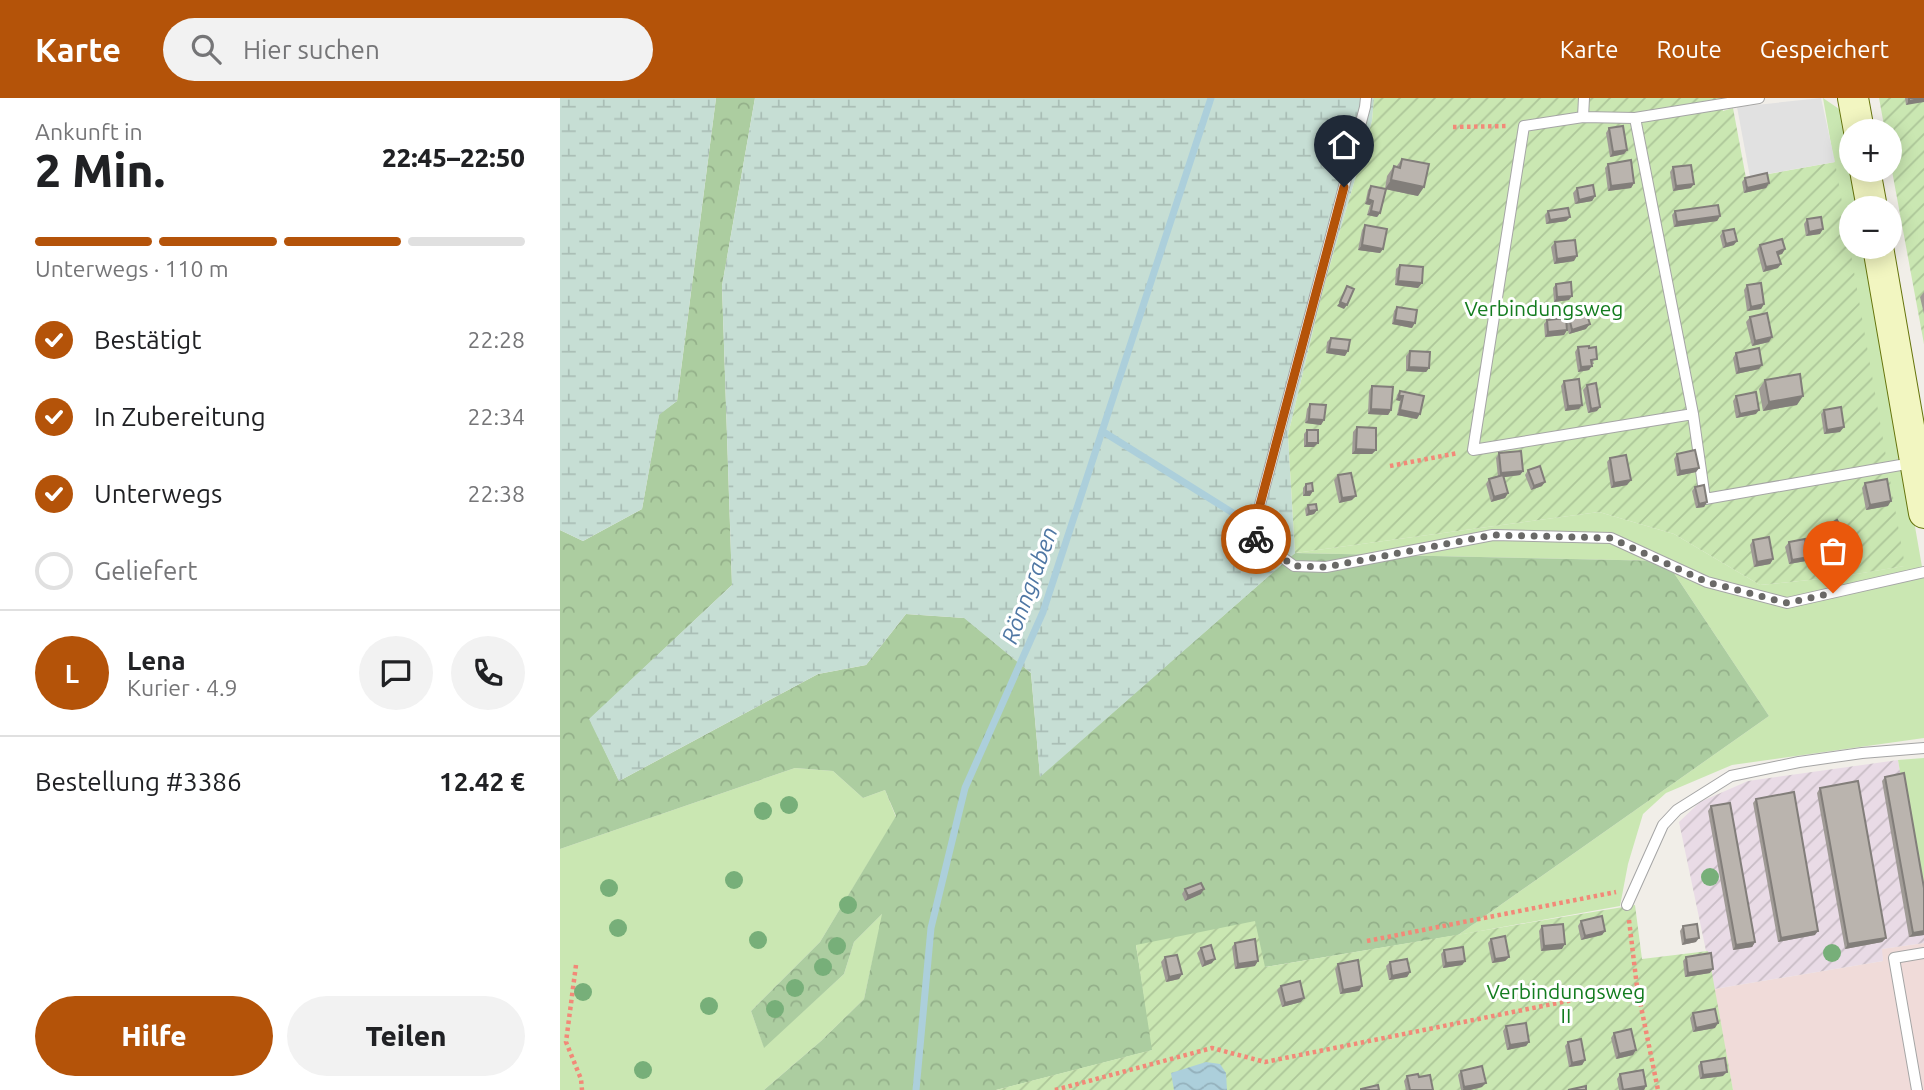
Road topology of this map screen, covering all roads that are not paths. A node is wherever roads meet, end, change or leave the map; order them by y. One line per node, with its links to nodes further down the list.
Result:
1 (1366, 98): 12 (lane)
2 (1584, 98): 5 (lane)
3 (1759, 98): 6 (lane)
4 (1853, 98): 7 (main road)
5 (1583, 117): 6 (lane); 9 (lane)
6 (1635, 118): 9 (lane)
7 (1857, 119)
8 (1880, 259): 10 (main road)
9 (1693, 414): 10 (lane)
10 (1915, 463): 11 (main road)
11 (1924, 513)
12 (1924, 572)
13 (1924, 748): 14 (lane)
14 (1627, 905)
15 (1924, 953): 16 (lane)
16 (1917, 1090)

